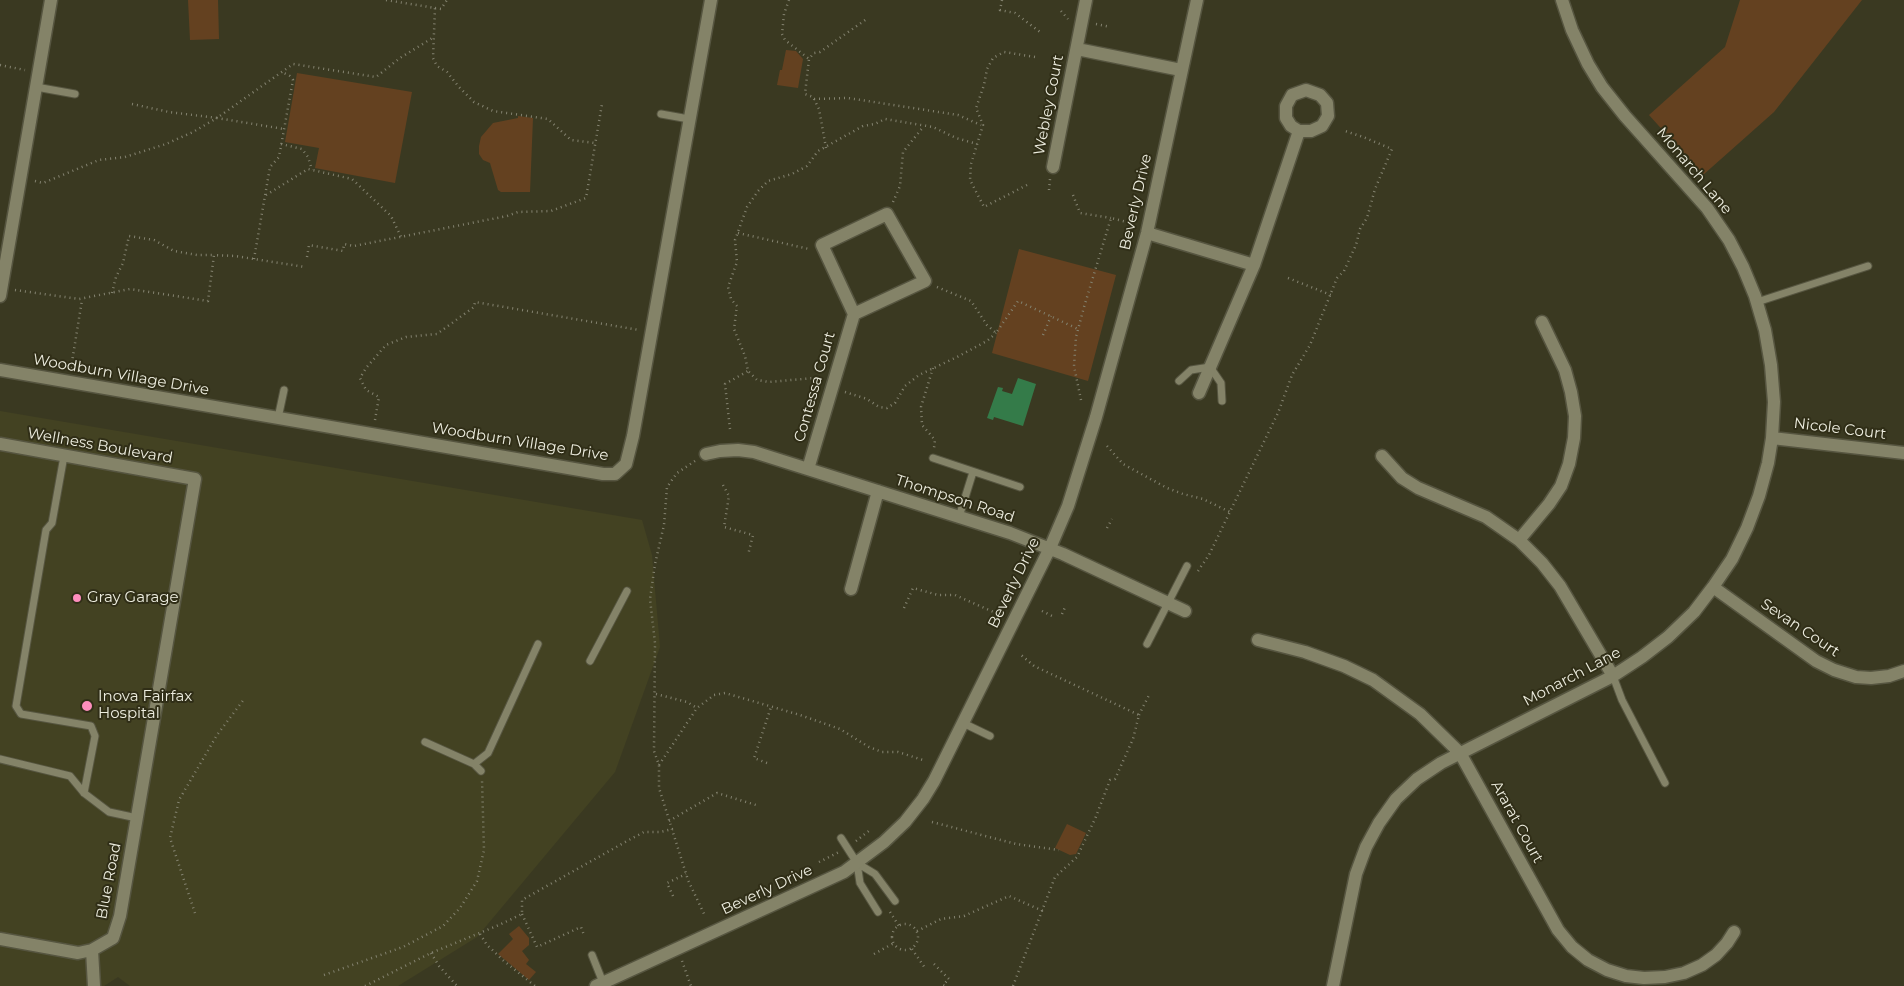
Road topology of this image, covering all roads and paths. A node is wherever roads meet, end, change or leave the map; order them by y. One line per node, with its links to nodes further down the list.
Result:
1 (51, 0): 19 (street)
2 (386, 0): 10 (path)
3 (447, 0): 10 (path)
4 (711, 0): 28 (street, Woodburn Village Drive)
5 (789, 0): 16 (path)
6 (1002, 0): 12 (path)
7 (1086, 0): 14 (street, Webley Court)
8 (1197, 0): 18 (street, Beverly Drive)
9 (1562, 0): 63 (street, Monarch Lane)
10 (435, 8): 13 (path)
11 (868, 18): 16 (path)
12 (1040, 32)
13 (434, 37): 20 (path); 34 (path)
14 (1076, 49): 18 (street, Webley Court); 38 (street, Webley Court)
15 (1035, 57): 30 (path)
16 (809, 59): 23 (path)
17 (0, 65): 19 (path)
18 (1181, 70): 48 (street, Beverly Drive)
19 (39, 72): 21 (street)
20 (282, 72): 27 (path); 31 (path)
21 (36, 87): 22 (lane); 40 (street)
22 (75, 94)
23 (814, 99): 30 (path); 37 (path)
24 (132, 104): 27 (path)
25 (602, 104): 34 (path)
26 (661, 114): 28 (lane)
27 (217, 118): 31 (path); 40 (path)
28 (689, 120): 68 (street, Woodburn Village Drive)
29 (924, 126): 36 (path); 37 (path); 44 (path)
30 (983, 126): 36 (path)
31 (284, 129): 35 (path)
32 (1299, 131): 54 (street)
33 (1345, 131): 61 (path)
34 (595, 142): 49 (path)
35 (281, 144): 39 (path); 42 (path)
36 (977, 144): 41 (path)
37 (826, 148): 47 (path)
38 (1052, 167)
39 (312, 170): 42 (path); 49 (path)
40 (20, 178): 59 (street)
41 (1027, 186)
42 (265, 195): 53 (path)
43 (1073, 195): 45 (path)
44 (887, 214): 50 (street); 58 (street)
45 (1111, 218): 46 (path); 67 (path)
46 (1131, 223)
47 (738, 233): 50 (path); 74 (path)
48 (1147, 233): 54 (street); 104 (street, Beverly Drive)
49 (401, 236): 52 (path)
50 (825, 253): 64 (street)
51 (214, 255): 53 (path); 60 (path); 60 (path)
52 (307, 257)
53 (254, 259): 56 (path)
54 (1254, 265): 71 (street)
55 (1868, 266): 63 (lane)
56 (305, 267)
57 (1288, 278): 61 (path)
58 (924, 281): 64 (street); 69 (path)
59 (1, 292): 62 (path)
60 (112, 293): 62 (path)
61 (1331, 295): 99 (path)
62 (82, 299): 76 (path)
63 (1757, 302): 85 (street, Monarch Lane)
64 (854, 314): 77 (street, Contessa Court)
65 (1052, 316): 67 (path); 69 (path); 70 (path)
66 (1542, 322): 103 (street)
67 (1078, 328): 80 (path)
68 (651, 332): 84 (path); 84 (street, Woodburn Village Drive)
69 (996, 334): 72 (path)
70 (1043, 335)
71 (1210, 367): 75 (lane); 79 (street); 81 (lane)
72 (933, 368): 77 (path); 92 (path)
73 (0, 370): 76 (street, Woodburn Village Drive)
74 (748, 371): 77 (path); 83 (path)
75 (1179, 381)
76 (68, 382): 82 (street, Woodburn Village Drive)
77 (833, 386): 93 (street, Contessa Court)
78 (284, 390): 82 (lane)
79 (1199, 393)
80 (1081, 400)
81 (1222, 401)
82 (278, 418): 84 (street, Woodburn Village Drive)
83 (730, 429)
84 (372, 434)
85 (1772, 438): 88 (street, Nicole Court); 108 (street, Monarch Lane)
86 (0, 444): 90 (street, Wellness Boulevard)
87 (1107, 446): 99 (path)
88 (1904, 453)
89 (706, 454): 93 (street, Thompson Road); 127 (path)
90 (64, 456): 95 (street, Wellness Boulevard); 143 (lane)
91 (1382, 456): 103 (street)
92 (933, 458): 94 (lane)
93 (808, 469): 98 (street, Thompson Road)
94 (973, 472): 97 (lane); 100 (lane)
95 (194, 479): 145 (street, Blue Road)
96 (723, 485): 105 (path)
97 (1020, 487)
98 (878, 491): 100 (street, Thompson Road); 109 (street)
99 (1230, 512): 107 (path)
100 (959, 517): 104 (street, Thompson Road)
101 (1112, 519): 102 (path)
102 (1108, 528)
103 (1519, 540): 125 (street)
104 (1050, 548): 111 (street, Thompson Road); 132 (street, Beverly Drive)
105 (748, 555)
106 (1187, 566): 111 (lane)
107 (1197, 572)
108 (1713, 587): 124 (street, Sevan Court); 125 (street, Monarch Lane)
109 (851, 589)
110 (627, 590): 123 (lane)
111 (1168, 604): 115 (street, Thompson Road); 121 (lane)
112 (1066, 605): 117 (path)
113 (904, 608): 116 (path)
114 (1042, 611): 118 (path)
115 (1185, 611)
116 (998, 614)
117 (1062, 614)
118 (1052, 616)
119 (1258, 640): 135 (street, Ararat Court)
120 (538, 644): 139 (lane)
121 (1148, 644)
122 (1020, 654): 131 (path)
123 (590, 661)
124 (1904, 671)
125 (1613, 676): 135 (street, Monarch Lane); 142 (lane)
126 (1150, 693): 131 (path)
127 (655, 694): 130 (path); 140 (path)
128 (245, 698): 158 (path)
129 (771, 706): 130 (path); 137 (path); 138 (path)
130 (697, 708): 140 (path)
131 (1139, 714): 156 (path)
132 (963, 723): 133 (lane); 151 (street, Beverly Drive)
133 (990, 736)
134 (425, 742): 139 (lane)
135 (1460, 753): 163 (street, Ararat Court); 185 (street, Monarch Lane)
136 (0, 759): 143 (lane)
137 (923, 760)
138 (767, 763)
139 (474, 764): 141 (lane)
140 (659, 765): 146 (path)
141 (481, 771): 176 (path)
142 (1665, 783)
143 (84, 793): 145 (lane)
144 (756, 805): 146 (path)
145 (137, 818): 170 (street, Blue Road)
146 (669, 820): 148 (path)
147 (932, 822): 150 (path)
148 (673, 829): 152 (path); 159 (path)
149 (841, 838): 151 (lane)
150 (1059, 850)
151 (856, 863): 154 (lane); 157 (lane); 168 (street, Beverly Drive)
152 (686, 874): 153 (path); 160 (path)
153 (673, 896)
154 (894, 901)
155 (886, 907): 161 (path)
156 (1042, 910): 162 (path); 184 (path)
157 (878, 912)
158 (195, 913)
159 (522, 914): 164 (path); 165 (path)
160 (705, 916)
161 (899, 926): 162 (path); 167 (path)
162 (917, 931): 169 (path)
163 (1734, 932)
164 (479, 934): 171 (path); 181 (path)
165 (584, 935)
166 (0, 939): 170 (street, Blue Road)
167 (894, 943): 169 (path); 172 (path)
168 (677, 949): 177 (street, Beverly Drive); 182 (path)
169 (912, 949): 175 (path)
170 (92, 950): 178 (street)
171 (431, 952): 179 (path); 180 (path)
172 (874, 954)
173 (592, 955): 177 (lane)
174 (934, 964): 183 (path)
175 (925, 968)
176 (324, 975)
177 (602, 985)
178 (94, 986)
179 (365, 986)
180 (457, 986)
181 (535, 986)
182 (691, 986)
183 (945, 986)
184 (1013, 986)
185 (1333, 986)

